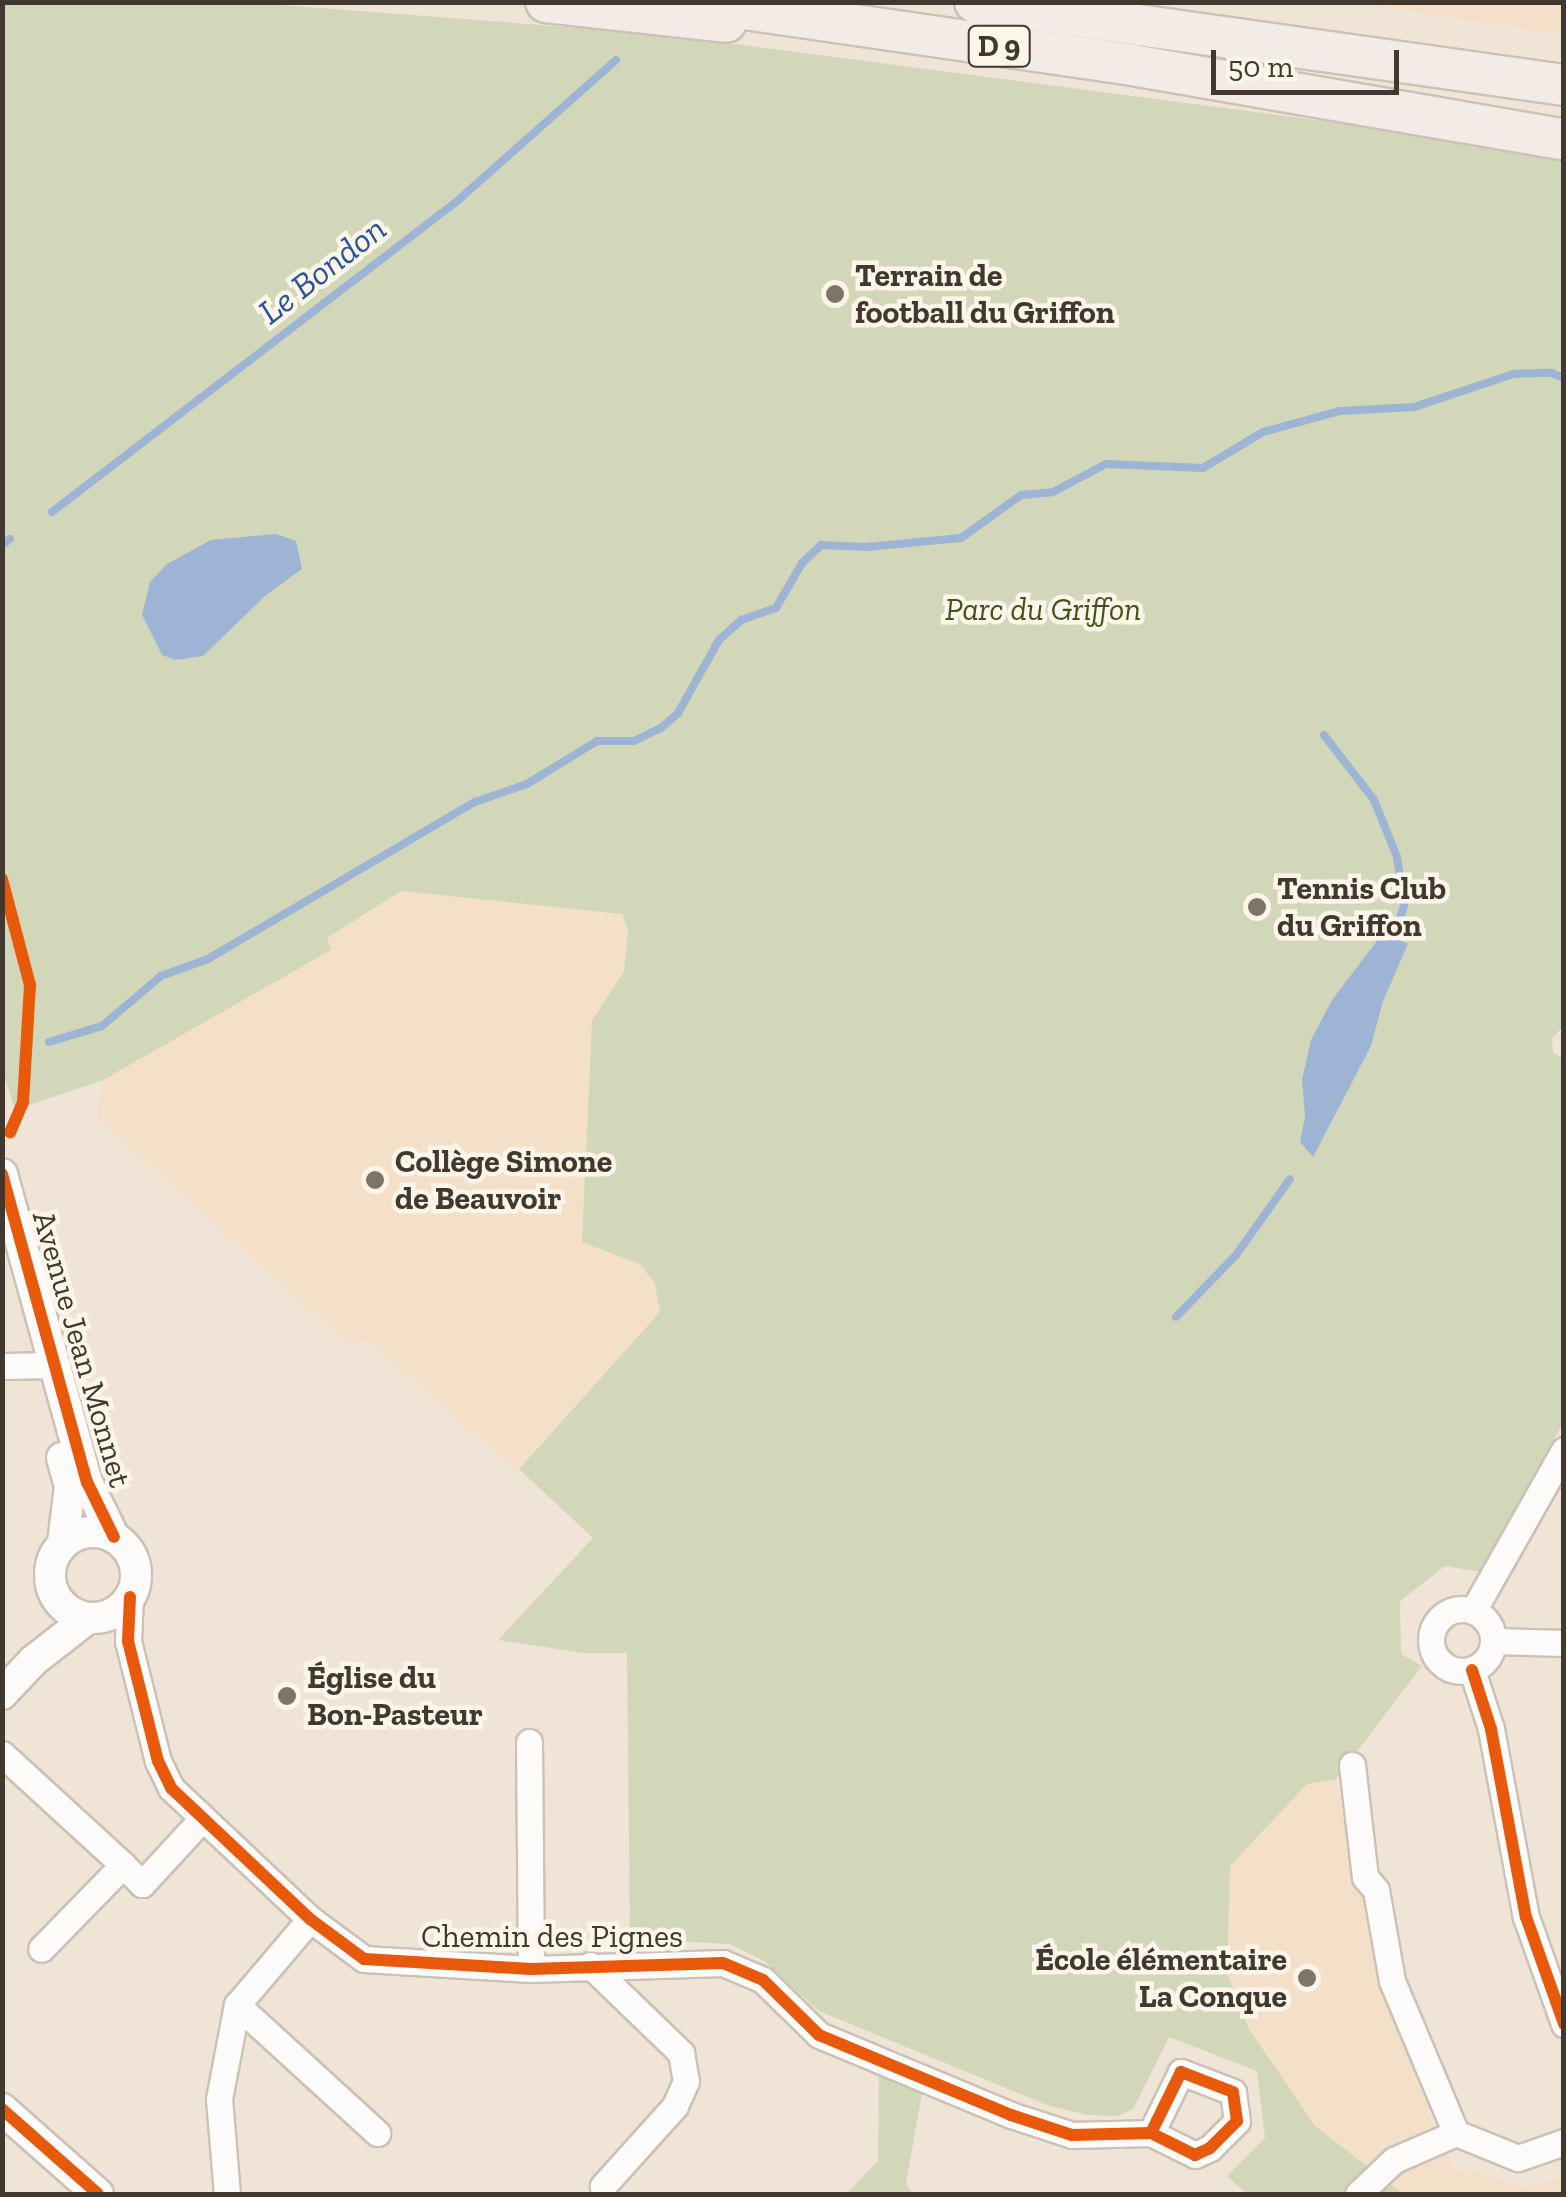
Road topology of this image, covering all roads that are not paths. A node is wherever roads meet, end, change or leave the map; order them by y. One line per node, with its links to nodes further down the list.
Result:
1 (546, 2): 5 (highway)
2 (696, 2): 5 (highway, D 9)
3 (975, 2): 4 (highway, D 9)
4 (1289, 46): 6 (highway); 7 (highway, D 9)
5 (1132, 66): 8 (highway, D 9)
6 (1564, 74)
7 (1564, 85)
8 (1301, 94): 9 (highway, D 9); 10 (highway)
9 (1564, 128)
10 (1564, 140)
11 (2, 1174): 14 (street, Avenue Jean Monnet)
12 (2, 1246): 14 (street, Avenue Jean Monnet)
13 (2, 1366): 14 (street)
14 (47, 1366): 16 (street, Avenue Jean Monnet); 17 (street, Avenue Jean Monnet)
15 (1564, 1450): 20 (street)
16 (114, 1537): 17 (street); 19 (street)
17 (64, 1543): 18 (street)
18 (56, 1596): 21 (street); 25 (street)
19 (130, 1597): 21 (street); 22 (street, Chemin des Pignes)
20 (1473, 1611): 23 (street); 26 (street)
21 (93, 1618): 22 (street); 25 (street)
22 (128, 1641): 31 (street, Chemin des Pignes)
23 (1494, 1641): 24 (street); 26 (street)
24 (1564, 1642)
25 (33, 1661): 27 (street)
26 (1472, 1670): 38 (street)
27 (2, 1694)
28 (530, 1742): 36 (street)
29 (2, 1754): 32 (street)
30 (1352, 1766): 42 (street)
31 (200, 1820): 32 (street); 33 (street, Chemin des Pignes)
32 (122, 1865): 34 (street)
33 (310, 1919): 36 (street, Chemin des Pignes); 37 (street)
34 (41, 1950)
35 (590, 1965): 36 (street, Chemin des Pignes); 41 (street, Chemin des Pignes); 44 (street)
36 (531, 1969)
37 (237, 2005): 40 (street); 46 (street)
38 (1564, 2024)
39 (2, 2109): 45 (street)
40 (377, 2133)
41 (1152, 2133)
42 (1456, 2133): 43 (street); 47 (street)
43 (1564, 2142)
44 (603, 2186)
45 (98, 2194)
46 (227, 2194)
47 (1358, 2194)

